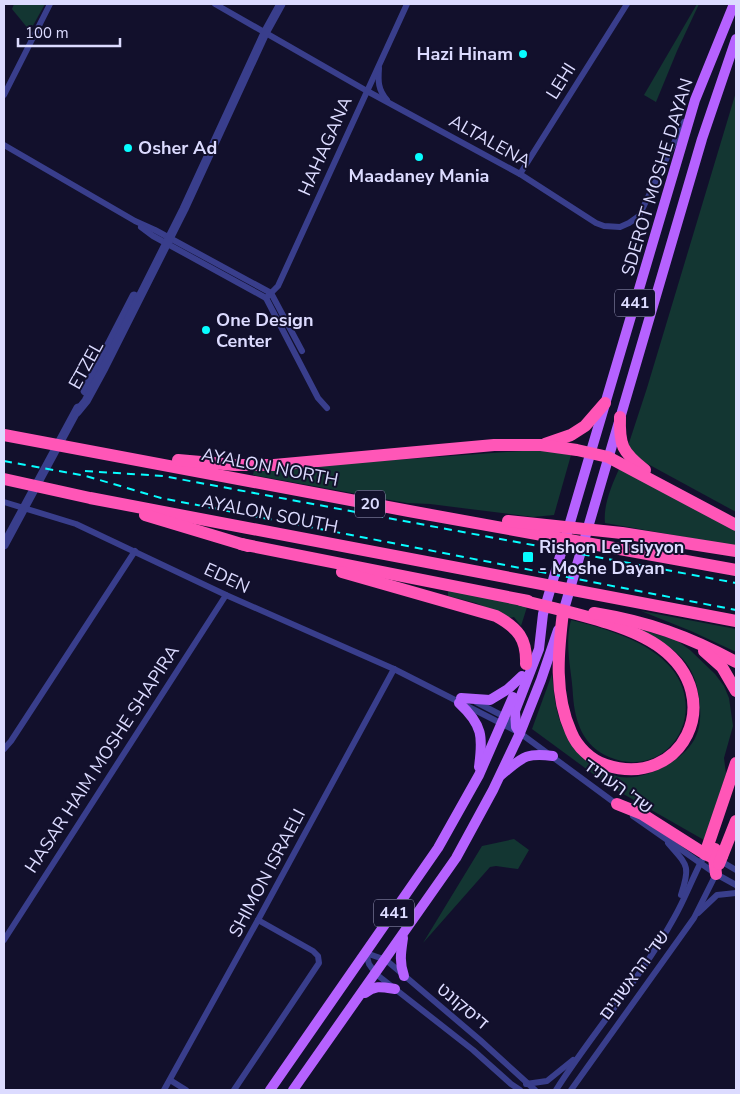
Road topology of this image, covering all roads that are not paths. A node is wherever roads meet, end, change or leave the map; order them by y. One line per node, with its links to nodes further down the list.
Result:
1 (50, 4): 11 (street)
2 (215, 4): 7 (street, ALTALENA)
3 (281, 4): 7 (street, ETZEL)
4 (407, 4): 9 (street, HAHAGANA)
5 (627, 4): 15 (street, LEHI)
6 (734, 4): 12 (main road, SDEROT MOSHE DAYAN / 441)
7 (266, 33): 10 (street, ALTALENA); 16 (street, ETZEL)
8 (736, 39): 20 (main road, SDEROT MOSHE DAYAN / 441)
9 (380, 62): 10 (street, HAHAGANA); 13 (street)
10 (367, 90): 13 (street, ALTALENA); 17 (street, HAHAGANA)
11 (4, 95)
12 (695, 100): 15 (street, ALTALENA); 18 (main road, SDEROT MOSHE DAYAN / 441)
13 (392, 104): 15 (street, ALTALENA)
14 (4, 145): 16 (street)
15 (520, 174)
16 (166, 239): 17 (street); 32 (street, ETZEL)
17 (268, 296): 19 (street)
18 (605, 403): 22 (highway); 24 (main road, SDEROT MOSHE DAYAN / 441)
19 (327, 408)
20 (620, 417): 25 (main road, SDEROT MOSHE DAYAN / 441); 27 (highway)
21 (4, 435): 23 (highway, AYALON NORTH / 20)
22 (541, 445): 23 (highway); 24 (highway)
23 (69, 446): 30 (highway, AYALON NORTH / 20)
24 (590, 453): 25 (highway); 39 (main road, SDEROT MOSHE DAYAN / 441)
25 (608, 457): 27 (highway); 40 (main road, SDEROT MOSHE DAYAN / 441)
26 (4, 479): 28 (highway, AYALON SOUTH)
27 (675, 493): 31 (highway)
28 (90, 498): 33 (highway); 41 (highway, AYALON SOUTH)
29 (4, 502): 34 (street, EDEN)
30 (409, 511): 35 (highway); 36 (highway, AYALON NORTH / 20)
31 (736, 525)
32 (4, 544)
33 (241, 544): 38 (highway); 45 (highway)
34 (135, 551): 37 (street, EDEN); 50 (street)
35 (736, 551)
36 (736, 570)
37 (226, 594): 44 (street, EDEN); 70 (street, HASAR HAIM MOSHE SHAPIRA)
38 (521, 600): 40 (highway); 42 (highway)
39 (543, 614): 45 (main road, 441); 49 (main road, 441)
40 (562, 617): 49 (main road, 441)
41 (736, 621)
42 (688, 639): 43 (highway); 46 (highway)
43 (736, 662)
44 (394, 669): 47 (street, EDEN); 68 (street, SHIMON ISRAELI)
45 (524, 670): 47 (main road); 48 (main road, 441)
46 (736, 690)
47 (460, 701): 48 (street, EDEN); 53 (main road)
48 (504, 721): 49 (street, EDEN); 53 (main road, 441)
49 (520, 733): 51 (street, שד' העתיד); 54 (main road, 441)
50 (4, 749)
51 (553, 756): 54 (main road); 56 (street, שד' העתיד)
52 (736, 763): 61 (highway)
53 (479, 775): 71 (main road, 441)
54 (499, 777): 69 (main road, 441)
55 (736, 781): 61 (highway)
56 (617, 804): 59 (street, שד' העתיד); 61 (highway)
57 (736, 820): 61 (highway)
58 (736, 832): 60 (street)
59 (662, 836): 61 (street, שד' העתיד); 66 (street)
60 (736, 840)
61 (713, 859): 62 (street, שד' העתיד); 63 (highway); 63 (street, שד' העתיד); 66 (street)
62 (736, 870)
63 (716, 874): 64 (street, שד' העתיד); 67 (street, שד' הראשונים)
64 (736, 885)
65 (736, 893): 67 (street)
66 (674, 918): 77 (street, שד' הראשונים)
67 (694, 918): 79 (street, שד' הראשונים)
68 (258, 920): 78 (street, SHIMON ISRAELI); 84 (street)
69 (403, 935): 72 (main road, 441); 74 (main road)
70 (4, 939)
71 (366, 954): 72 (street, דיסקונט); 73 (street); 85 (main road, 441)
72 (386, 960): 73 (main road, 441); 74 (street, דיסקונט)
73 (376, 974): 75 (street, דיסקונט); 76 (main road, 441)
74 (404, 976): 81 (street, דיסקונט)
75 (394, 989): 76 (main road); 80 (street, דיסקונט)
76 (360, 996): 86 (main road, 441)
77 (578, 1056): 81 (street); 90 (street, שד' הראשונים)
78 (170, 1080): 82 (street, SHIMON ISRAELI); 83 (street)
79 (576, 1082): 91 (street, שד' הראשונים); 92 (street)
80 (511, 1084): 87 (street); 88 (street)
81 (526, 1084): 89 (street, דיסקונט)
82 (164, 1090)
83 (186, 1090)
84 (234, 1090)
85 (270, 1090)
86 (294, 1090)
87 (516, 1090)
88 (520, 1090)
89 (535, 1090)
90 (556, 1090)
91 (571, 1090)
92 (575, 1090)

